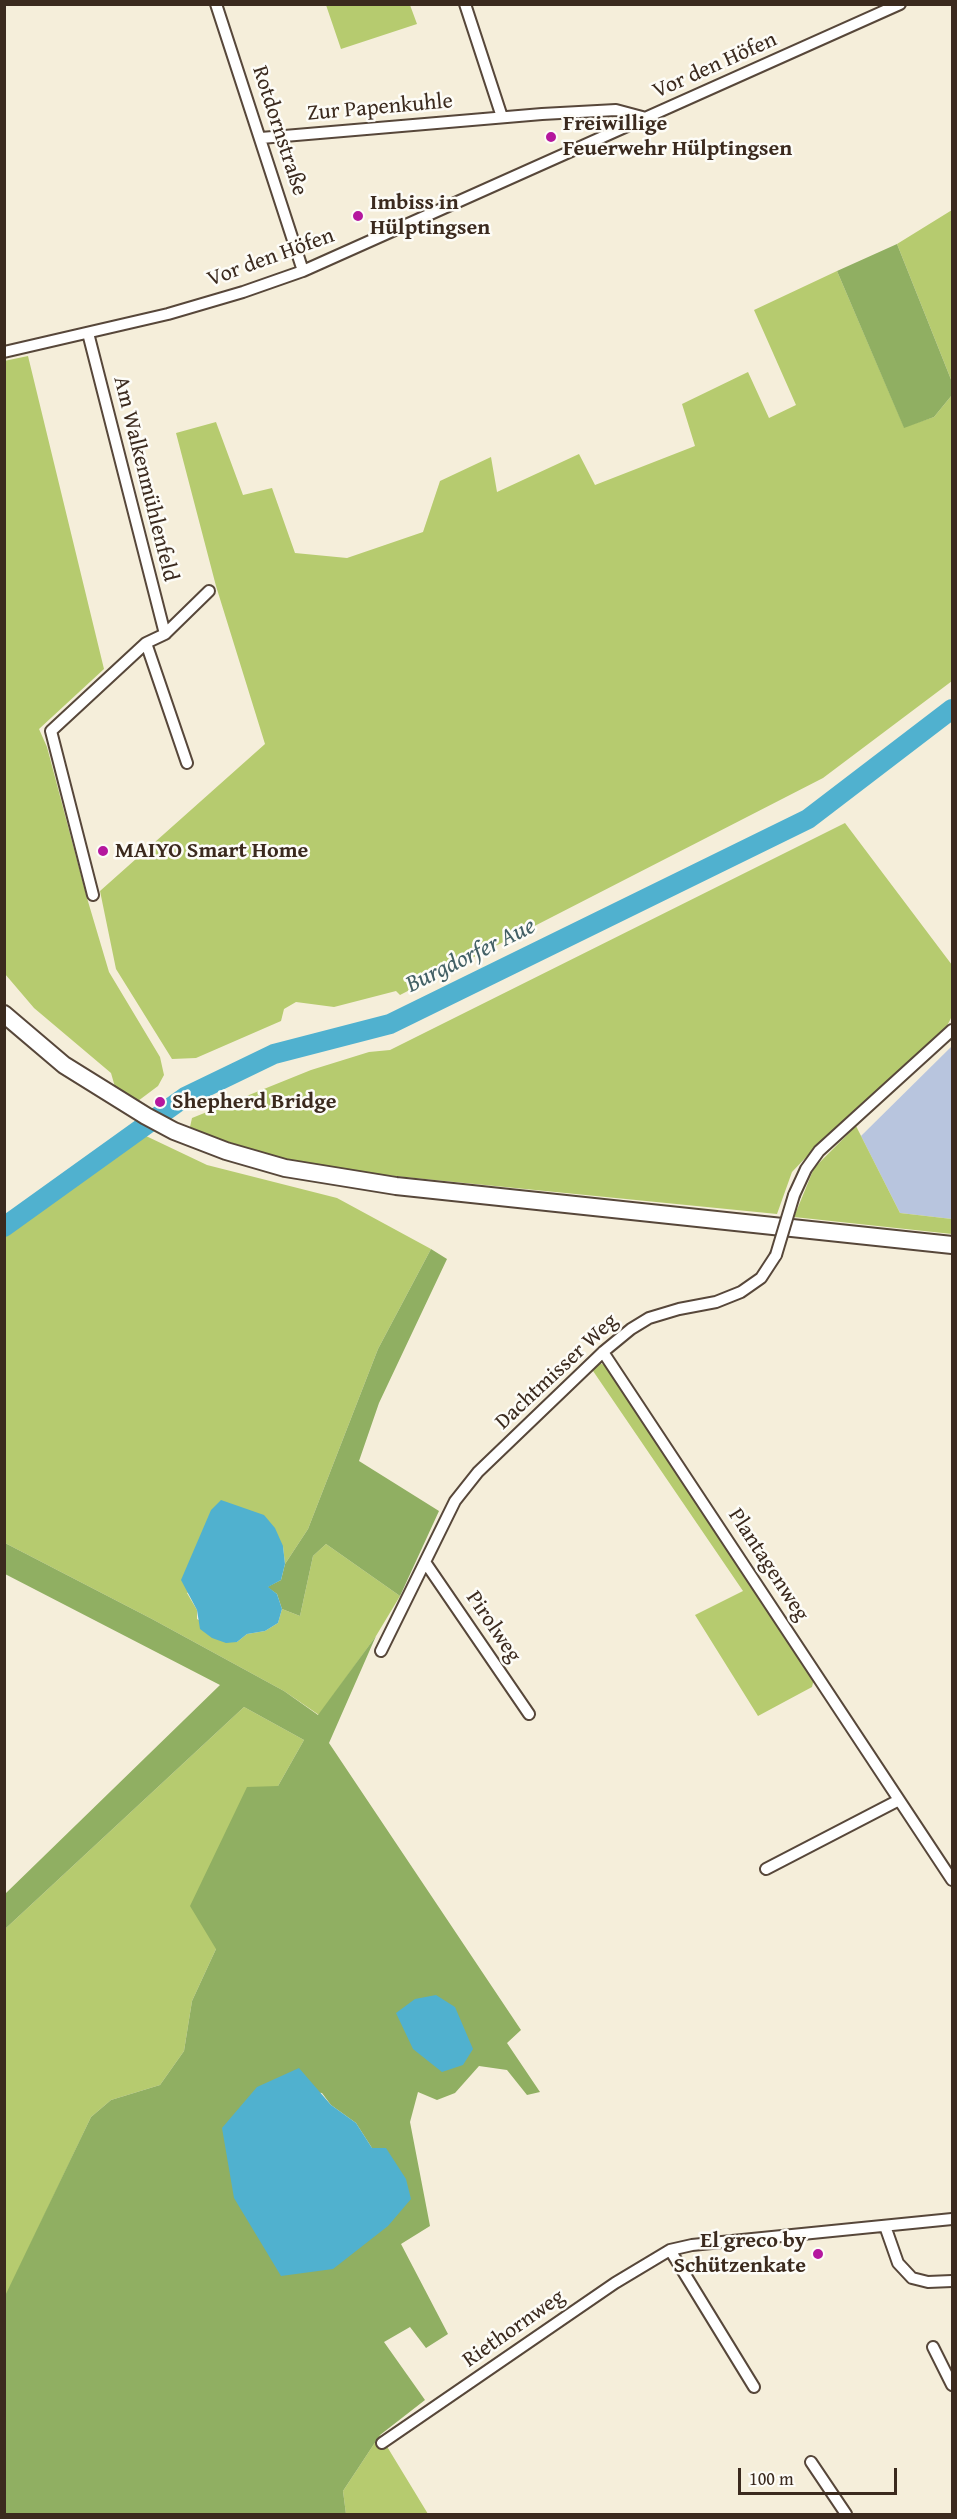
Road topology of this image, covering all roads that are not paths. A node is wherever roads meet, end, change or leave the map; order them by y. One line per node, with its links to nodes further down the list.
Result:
1 (216, 4): 6 (street, Rotdornstraße)
2 (465, 4): 4 (street)
3 (900, 4): 5 (street, Vor den Höfen)
4 (502, 117): 5 (street, Zur Papenkuhle); 6 (street, Zur Papenkuhle)
5 (646, 118): 7 (street, Vor den Höfen)
6 (261, 138): 7 (street, Rotdornstraße)
7 (303, 271): 8 (street, Vor den Höfen)
8 (88, 333): 9 (street, Vor den Höfen); 11 (street, Am Walkenmühlenfeld)
9 (4, 352)
10 (209, 591): 11 (street, Am Walkenmühlenfeld)
11 (165, 634): 12 (street, Am Walkenmühlenfeld)
12 (146, 643): 13 (street); 14 (street, Am Walkenmühlenfeld)
13 (187, 763)
14 (93, 895)
15 (4, 1014): 17 (main road)
16 (952, 1030): 18 (street, Dachtmisser Weg, bridge)
17 (952, 1245)
18 (603, 1352): 19 (street, Dachtmisser Weg); 22 (street, Plantagenweg)
19 (425, 1562): 20 (street, Dachtmisser Weg); 21 (street, Pirolweg)
20 (381, 1651)
21 (529, 1714)
22 (899, 1800): 23 (street); 24 (street, Plantagenweg)
23 (766, 1869)
24 (952, 1881)
25 (952, 2219): 26 (street, Riethornweg)
26 (885, 2226): 27 (street, Riethornweg); 28 (street)
27 (670, 2250): 31 (street); 32 (street, Riethornweg)
28 (952, 2281)
29 (933, 2347): 30 (street)
30 (952, 2385)
31 (754, 2387)
32 (382, 2444)
33 (811, 2462): 34 (street)
34 (846, 2514)

